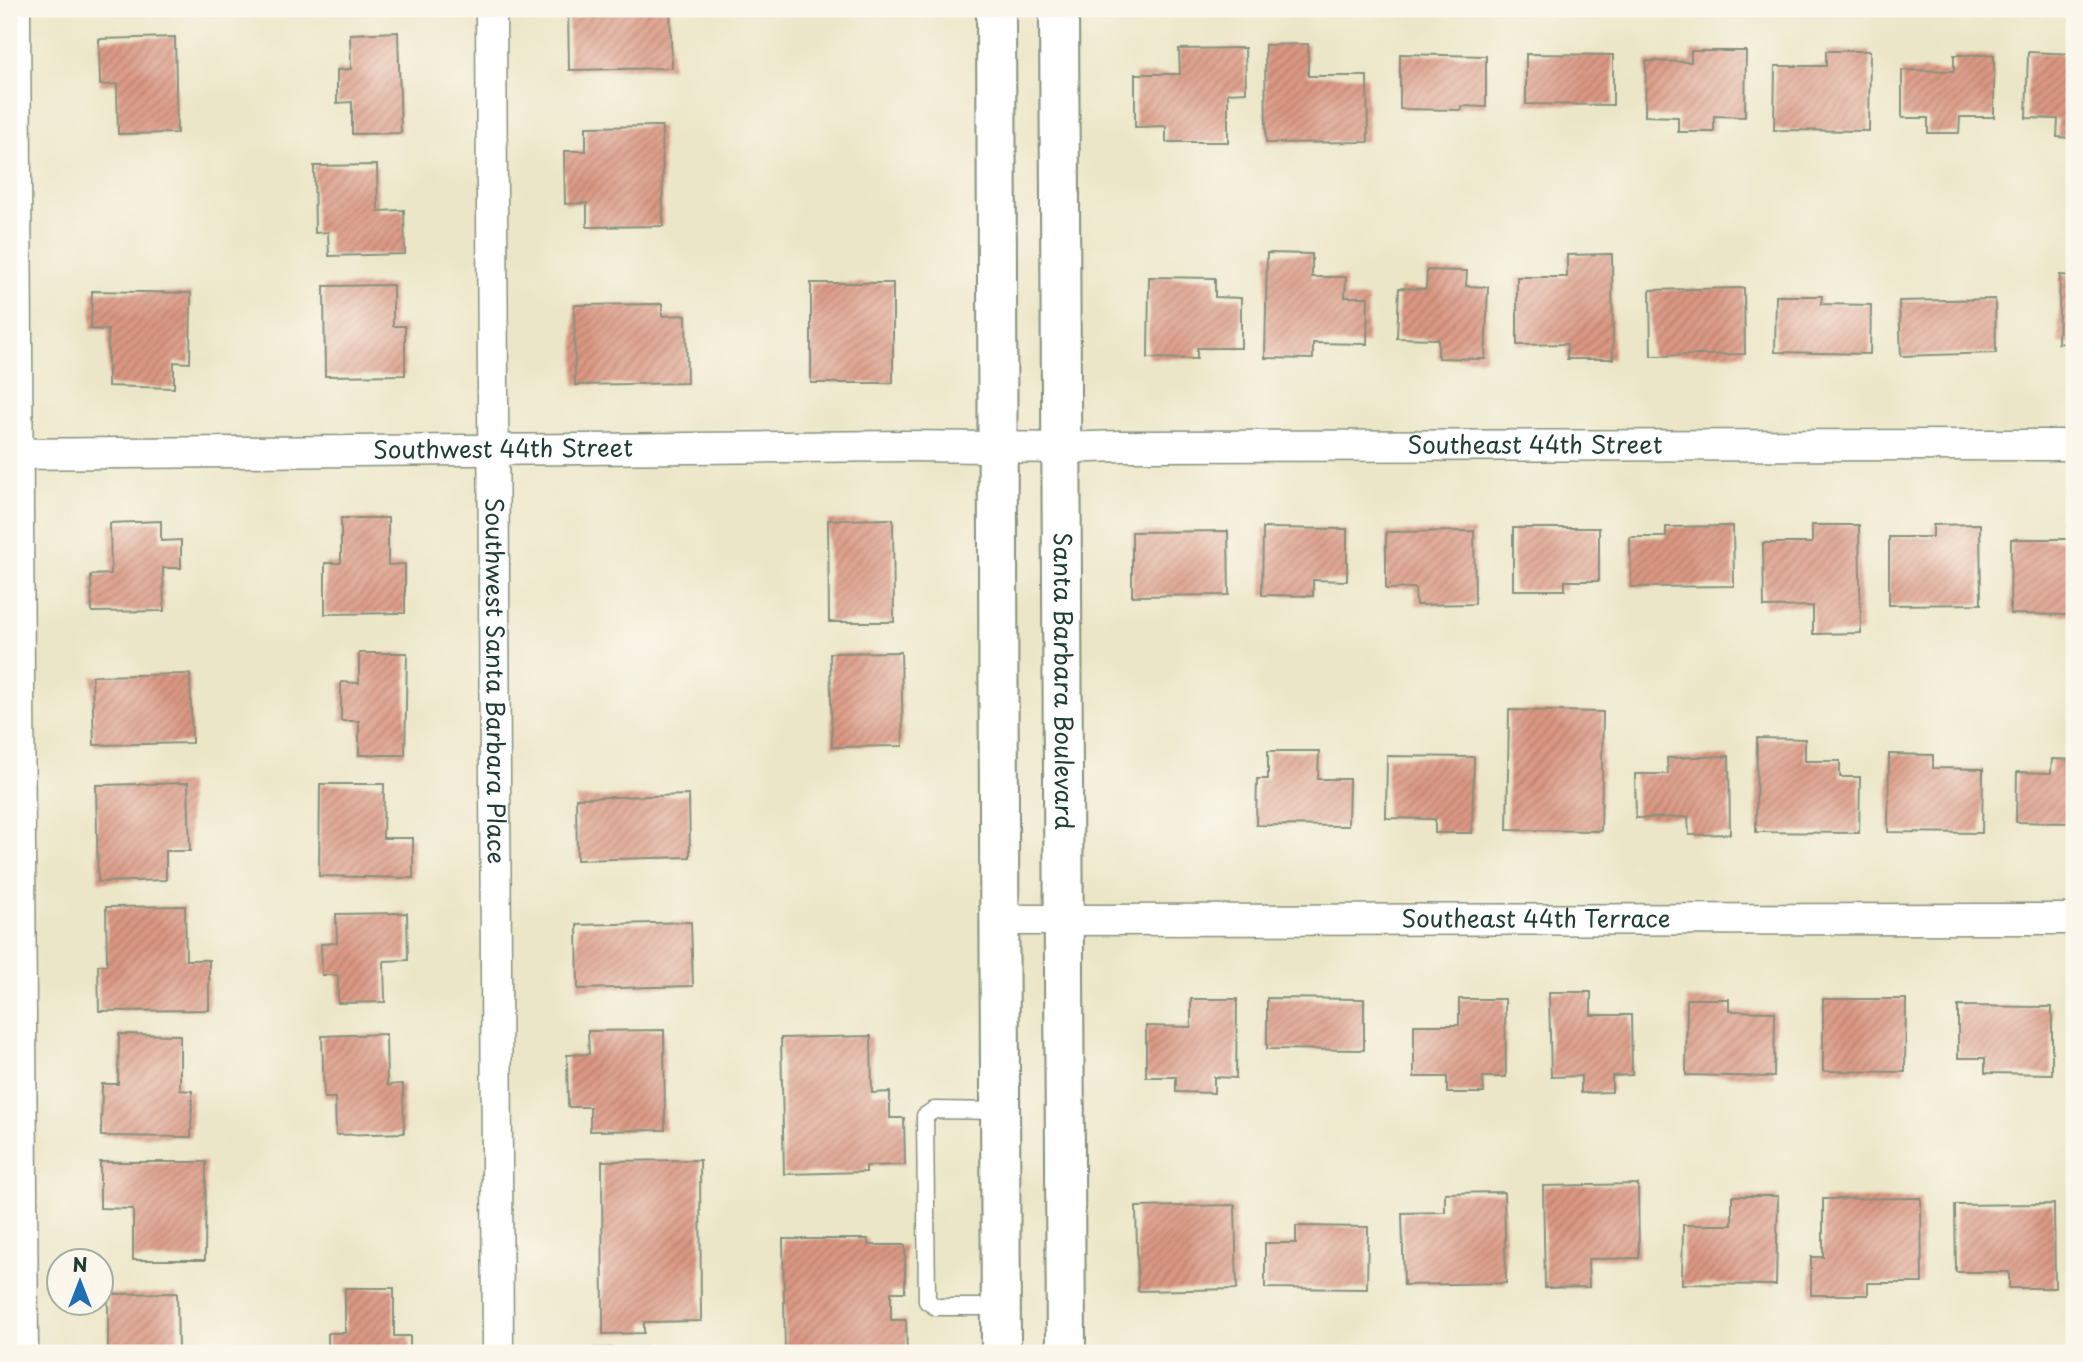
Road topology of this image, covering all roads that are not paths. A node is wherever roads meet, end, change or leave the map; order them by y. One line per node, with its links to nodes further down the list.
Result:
1 (15, 9): 9 (street)
2 (491, 9): 8 (street, Southwest Santa Barbara Place)
3 (996, 9): 6 (main road)
4 (1059, 9): 7 (main road, Santa Barbara Boulevard)
5 (2074, 445): 7 (street, Southeast 44th Street)
6 (997, 448): 7 (street, Southeast 44th Street); 8 (street, Southwest 44th Street); 11 (main road)
7 (1062, 448): 12 (main road, Santa Barbara Boulevard)
8 (492, 450): 9 (street, Southwest 44th Street); 16 (street, Southwest Santa Barbara Place)
9 (13, 454): 15 (street)
10 (2074, 919): 12 (street, Southeast 44th Terrace)
11 (999, 920): 12 (street, Southeast 44th Terrace); 13 (main road)
12 (1064, 920): 18 (main road, Santa Barbara Boulevard)
13 (1000, 1111): 14 (main road); 14 (lane)
14 (1001, 1307): 17 (main road)
15 (23, 1353)
16 (498, 1353)
17 (1001, 1353)
18 (1066, 1353)

